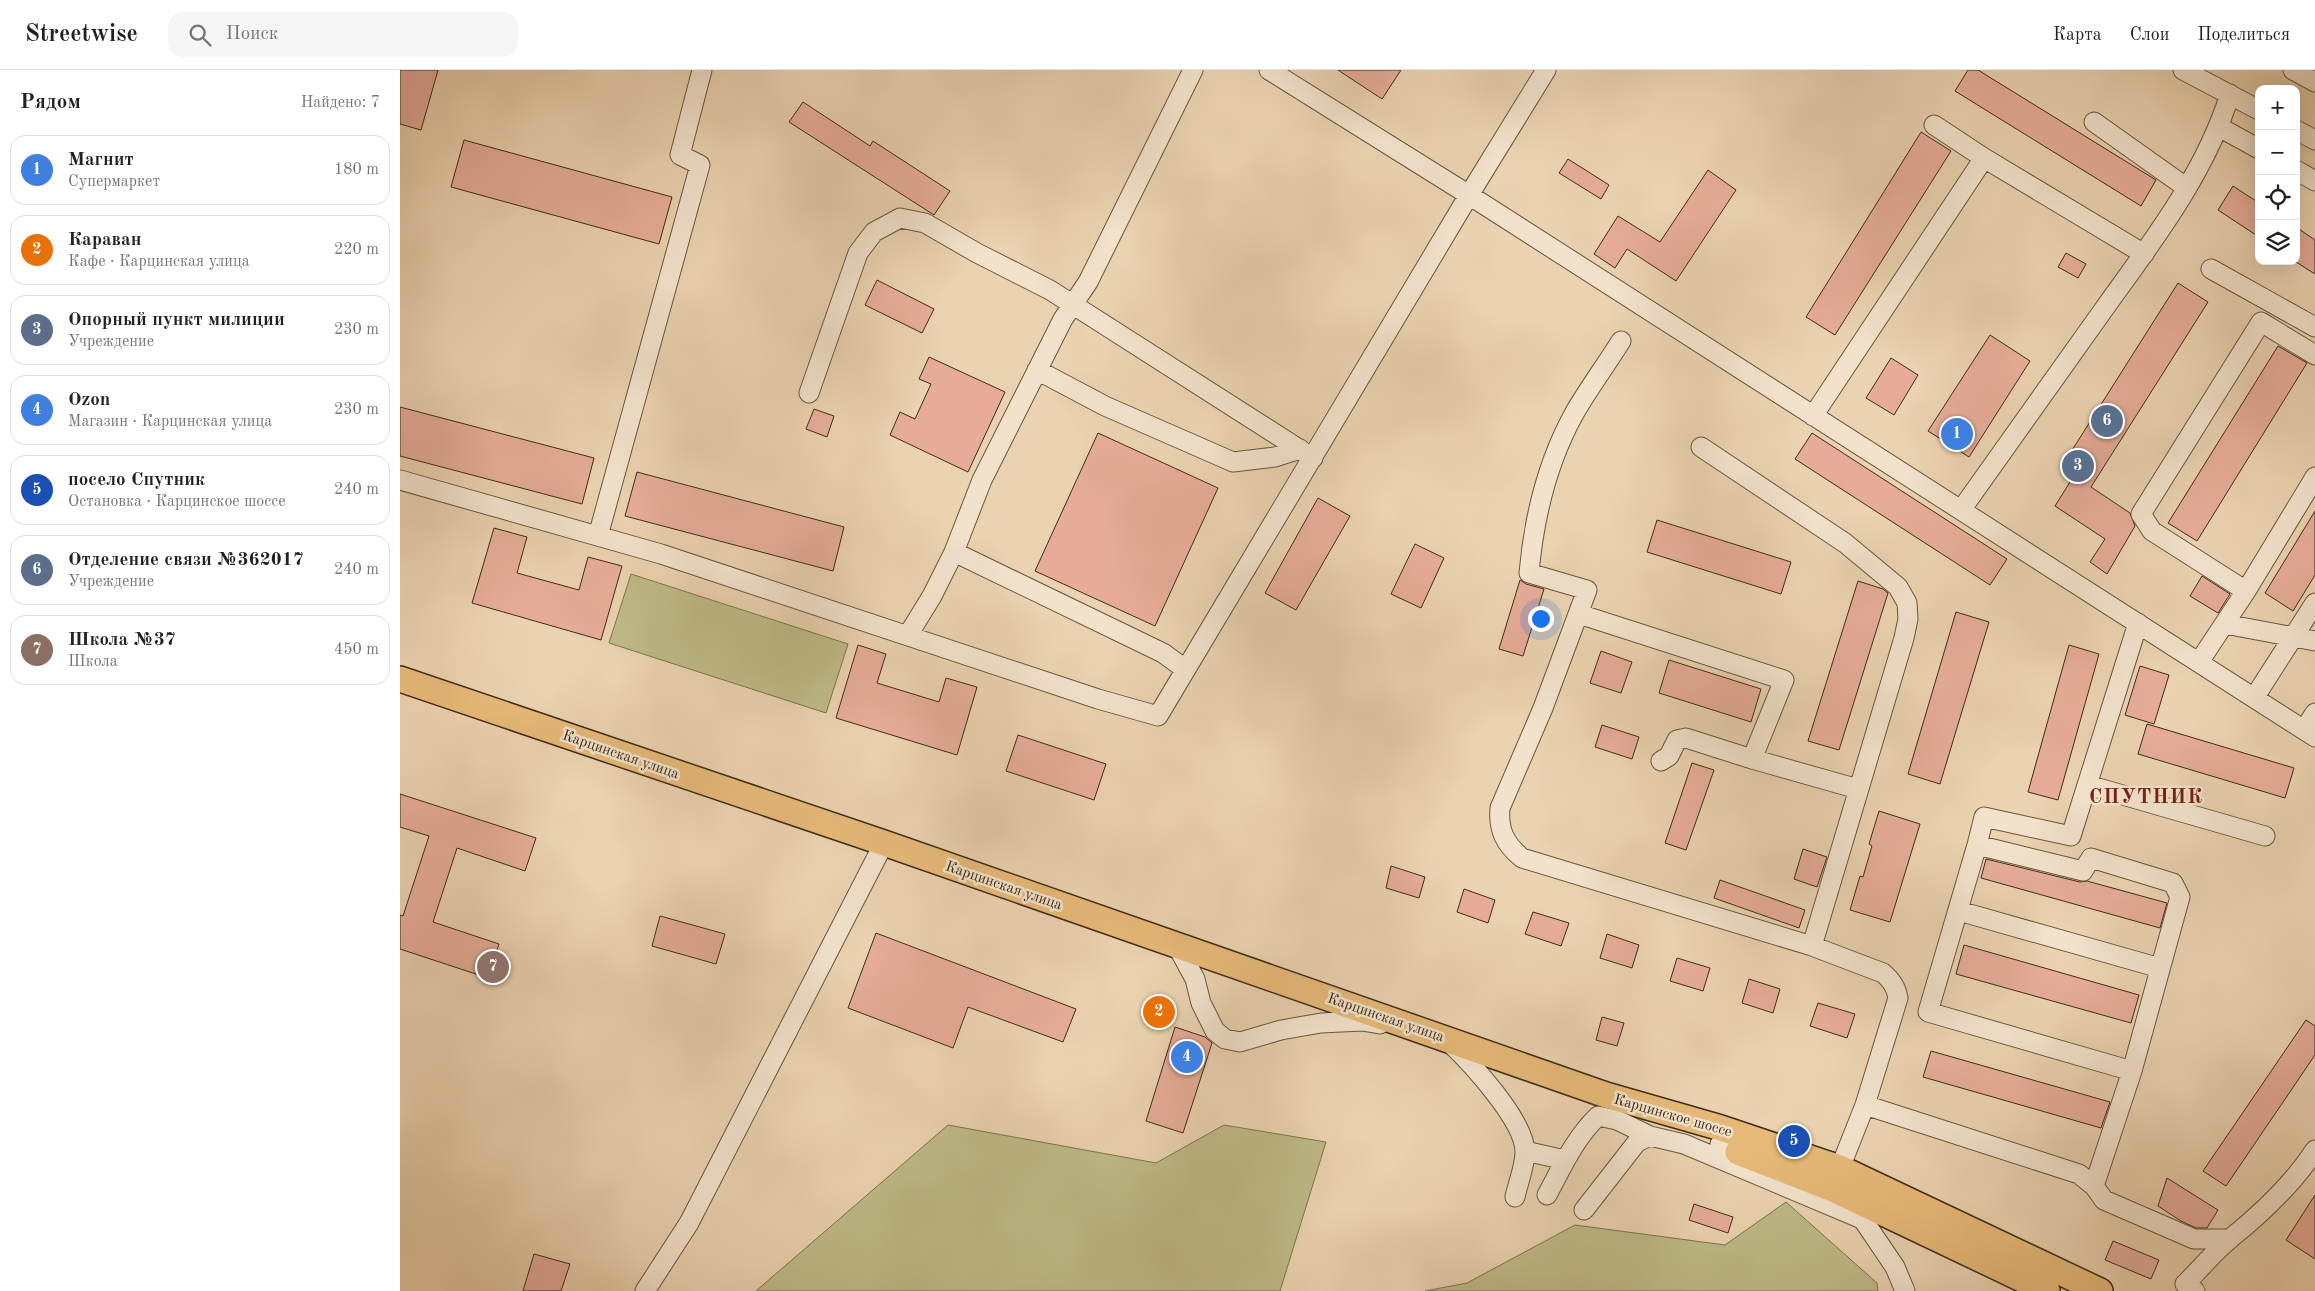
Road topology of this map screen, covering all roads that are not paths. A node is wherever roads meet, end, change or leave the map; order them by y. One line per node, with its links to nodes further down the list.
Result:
1 (702, 70): 35 (street)
2 (1193, 70): 23 (street)
3 (1269, 70): 20 (street)
4 (1546, 70): 20 (street)
5 (2183, 70): 8 (street)
6 (2292, 70): 7 (street)
7 (2315, 82)
8 (2230, 94): 9 (street); 12 (street)
9 (2255, 108)
10 (2094, 122): 19 (street)
11 (1934, 125): 16 (street)
12 (2219, 127): 15 (street); 19 (street)
13 (2300, 132): 14 (street)
14 (2315, 140)
15 (2255, 147)
16 (1984, 158): 21 (street); 29 (street)
17 (2300, 172): 18 (street)
18 (2315, 181)
19 (2187, 188): 21 (street)
20 (1469, 195): 29 (street); 31 (street)
21 (2144, 254): 34 (street)
22 (2211, 269): 24 (street)
23 (1073, 304): 27 (street); 28 (street); 31 (street)
24 (2315, 327)
25 (1621, 341): 39 (street)
26 (2315, 355): 37 (street)
27 (1037, 370): 31 (street); 36 (street)
28 (810, 393)
29 (1813, 416): 34 (street)
30 (1701, 447): 54 (street)
31 (1306, 454): 46 (street)
32 (2315, 477): 37 (street)
33 (400, 480): 35 (street)
34 (1961, 510): 40 (street)
35 (598, 536): 42 (street)
36 (954, 552): 42 (street); 46 (street)
37 (2246, 591): 41 (street)
38 (2315, 603): 43 (street)
39 (1579, 614): 51 (street); 60 (street)
40 (2138, 623): 45 (street); 53 (street)
41 (2225, 624): 43 (street); 45 (street)
42 (908, 635): 46 (street)
43 (2294, 636): 44 (street); 48 (street)
44 (2315, 640)
45 (2199, 662): 48 (street)
46 (1185, 669)
47 (400, 679): 56 (main road, Карцинская улица)
48 (2254, 698): 50 (street)
49 (2315, 713): 50 (street)
50 (2310, 734)
51 (1752, 759): 52 (street); 54 (street)
52 (1661, 761)
53 (2088, 785): 55 (street); 57 (street)
54 (1858, 789): 60 (street)
55 (2265, 836)
56 (884, 843): 59 (main road, Карцинская улица); 77 (street)
57 (1977, 845): 58 (street); 61 (street)
58 (1959, 911): 61 (street); 63 (street)
59 (1176, 944): 62 (main road, Карцинская улица); 62 (street)
60 (1812, 946): 65 (street)
61 (2160, 968): 63 (street)
62 (1444, 1037): 64 (main road, Карцинская улица); 68 (street)
63 (2132, 1071): 71 (street)
64 (1606, 1095): 70 (main road, Карцинское шоссе); 70 (main road, Карцинское шоссе)
65 (1865, 1105): 70 (street); 71 (street)
66 (1650, 1136): 69 (street); 74 (street); 75 (street)
67 (2315, 1150): 76 (street)
68 (1525, 1151): 69 (street); 73 (street)
69 (1565, 1160): 72 (street)
70 (1836, 1179): 75 (street); 79 (main road, Карцинское шоссе); 80 (main road, Карцинское шоссе)
71 (2094, 1186): 76 (street)
72 (1547, 1195)
73 (1515, 1197)
74 (1584, 1210)
75 (1862, 1219): 78 (street)
76 (2230, 1239): 81 (street)
77 (645, 1291)
78 (1905, 1291)
79 (2047, 1291)
80 (2100, 1291)
81 (2195, 1291)

